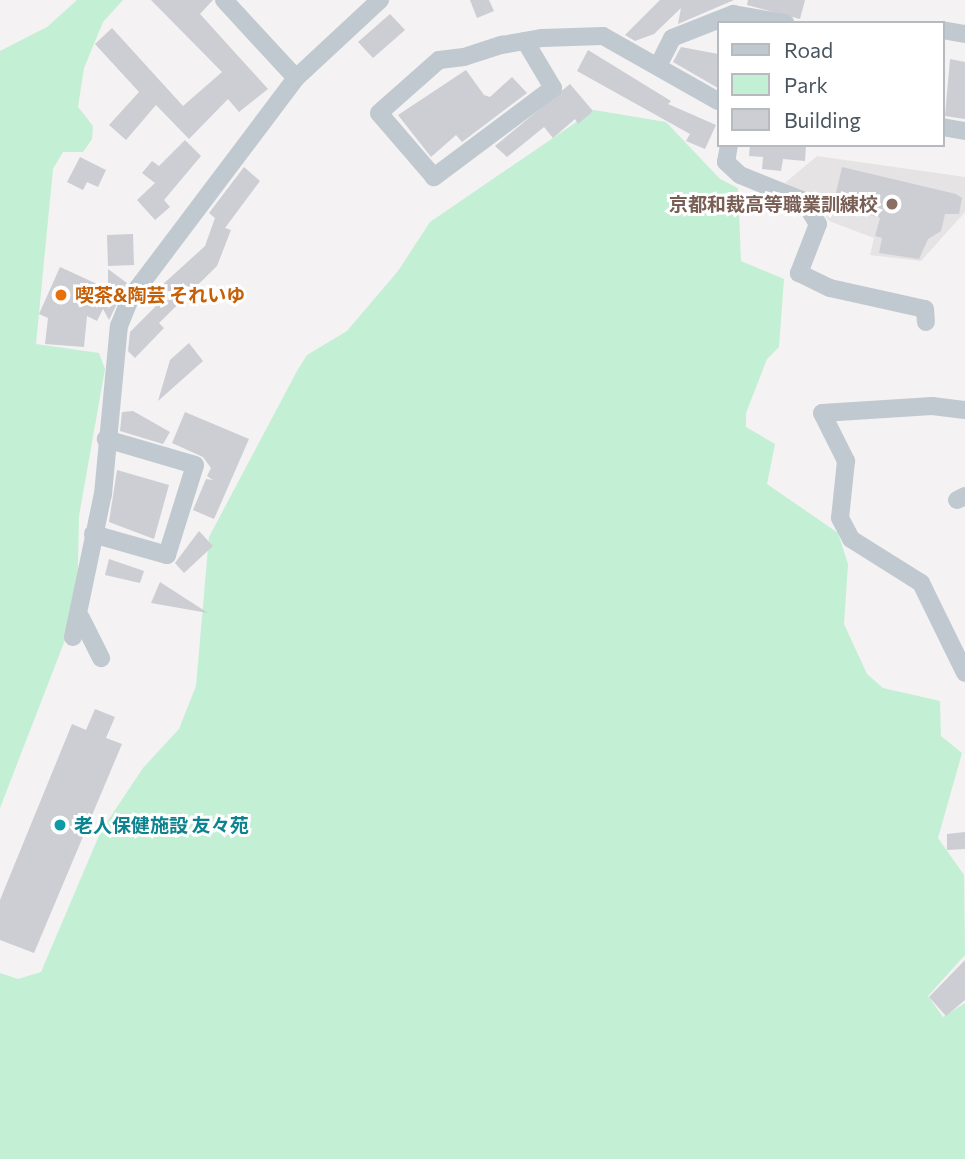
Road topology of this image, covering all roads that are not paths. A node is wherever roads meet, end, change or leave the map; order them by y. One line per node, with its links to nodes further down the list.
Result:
1 (224, 0): 8 (street)
2 (380, 0): 8 (street)
3 (773, 21): 7 (street)
4 (944, 30): 5 (street)
5 (965, 34)
6 (525, 41): 6 (street); 7 (street)
7 (658, 66): 9 (street)
8 (296, 78): 15 (street)
9 (716, 101)
10 (944, 127): 11 (street)
11 (965, 131)
12 (729, 147): 13 (street)
13 (926, 322)
14 (965, 410): 20 (street)
15 (106, 439): 16 (street); 16 (street)
16 (93, 534): 17 (street)
17 (81, 618): 18 (street); 19 (street)
18 (73, 637)
19 (101, 658)
20 (965, 673)

